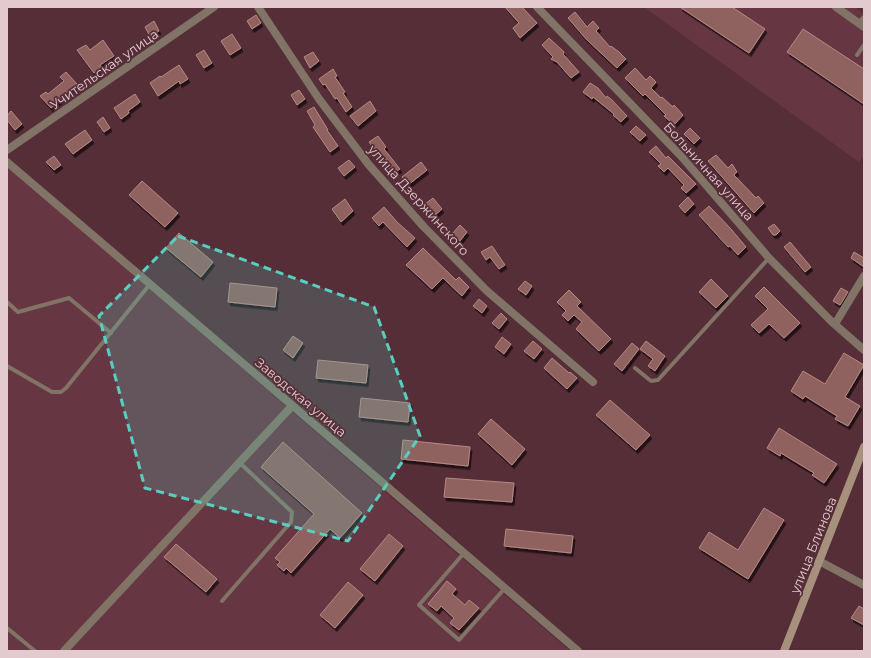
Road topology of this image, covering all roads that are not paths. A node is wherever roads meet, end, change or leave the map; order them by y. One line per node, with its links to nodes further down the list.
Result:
1 (214, 7): 8 (street, Учительская улица)
2 (258, 7): 19 (street, улица Дзержинского)
3 (537, 7): 10 (street, Больничная улица)
4 (836, 7): 5 (street)
5 (862, 22)
6 (864, 45): 7 (lane)
7 (857, 55)
8 (7, 150)
9 (7, 162): 12 (street, Заводская улица)
10 (769, 258): 14 (street, Больничная улица); 18 (lane)
11 (864, 276): 14 (street)
12 (150, 284): 15 (lane); 20 (street, Заводская улица)
13 (7, 302): 15 (lane)
14 (835, 324): 16 (street, Больничная улица)
15 (111, 333): 17 (lane)
16 (864, 350)
17 (7, 366)
18 (635, 368)
19 (593, 382)
20 (292, 406): 22 (street); 23 (street, Заводская улица)
21 (864, 447): 24 (main road, улица Блинова)
22 (239, 462): 27 (lane); 30 (street)
23 (464, 553): 26 (street, Заводская улица); 26 (lane)
24 (819, 561): 25 (street); 32 (main road, улица Блинова)
25 (864, 585)
26 (505, 588): 31 (street, Заводская улица)
27 (222, 601)
28 (7, 628): 29 (lane)
29 (35, 651)
30 (64, 651)
31 (578, 651)
32 (784, 651)

